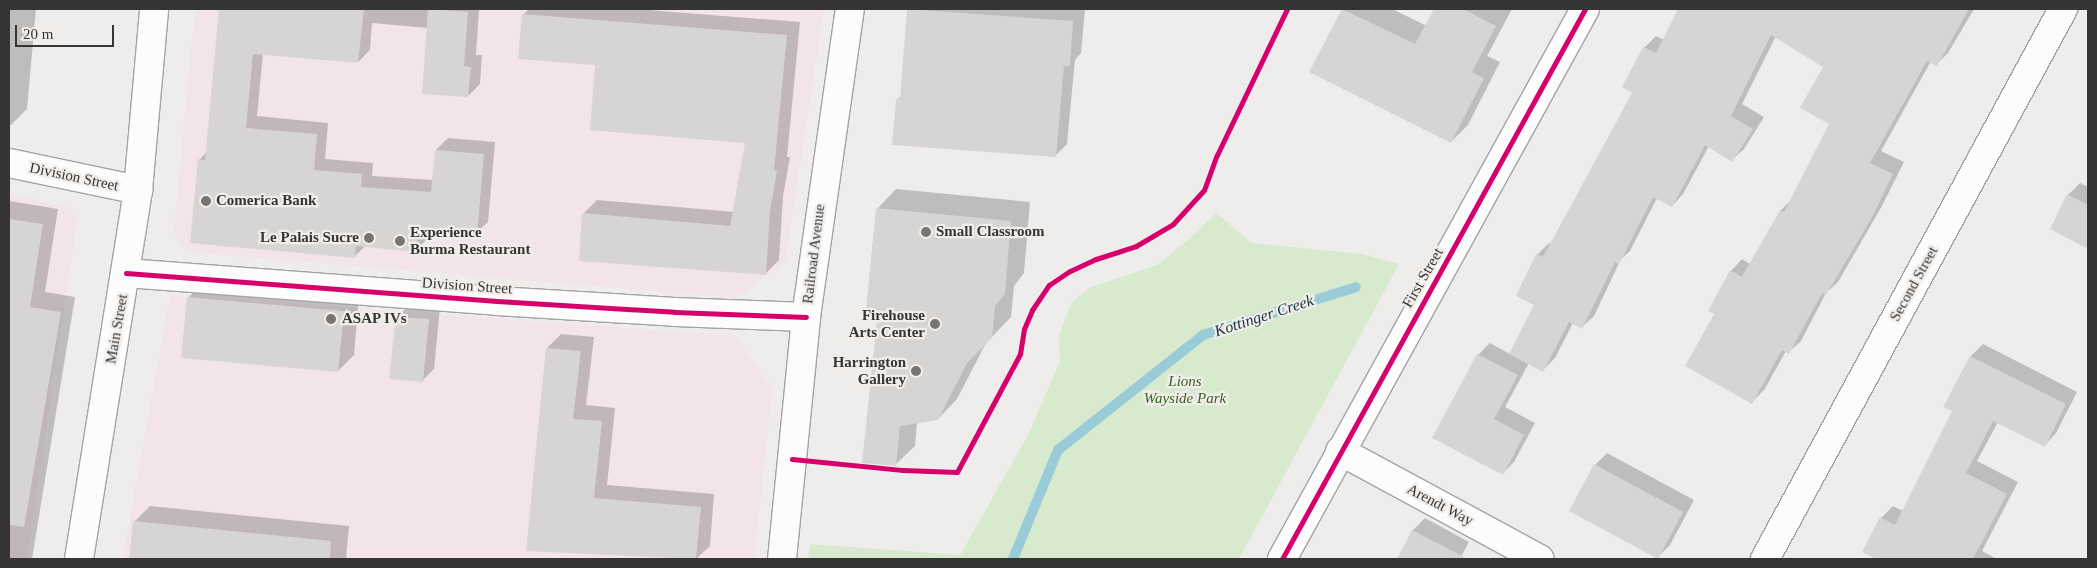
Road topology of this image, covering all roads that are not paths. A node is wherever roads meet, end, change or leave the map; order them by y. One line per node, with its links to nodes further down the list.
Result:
1 (154, 9): 6 (street, Main Street)
2 (850, 9): 8 (street, Railroad Avenue)
3 (1585, 9): 9 (street, First Street)
4 (2063, 9): 14 (street, Second Street)
5 (9, 163): 6 (street, Division Street)
6 (138, 190): 7 (street, Main Street)
7 (126, 273): 8 (street, Division Street); 10 (street, Main Street)
8 (806, 317): 11 (street, Railroad Avenue)
9 (1340, 451): 12 (street, First Street); 13 (street, Arendt Way)
10 (79, 559)
11 (782, 559)
12 (1282, 559)
13 (1540, 559)
14 (1765, 559)

